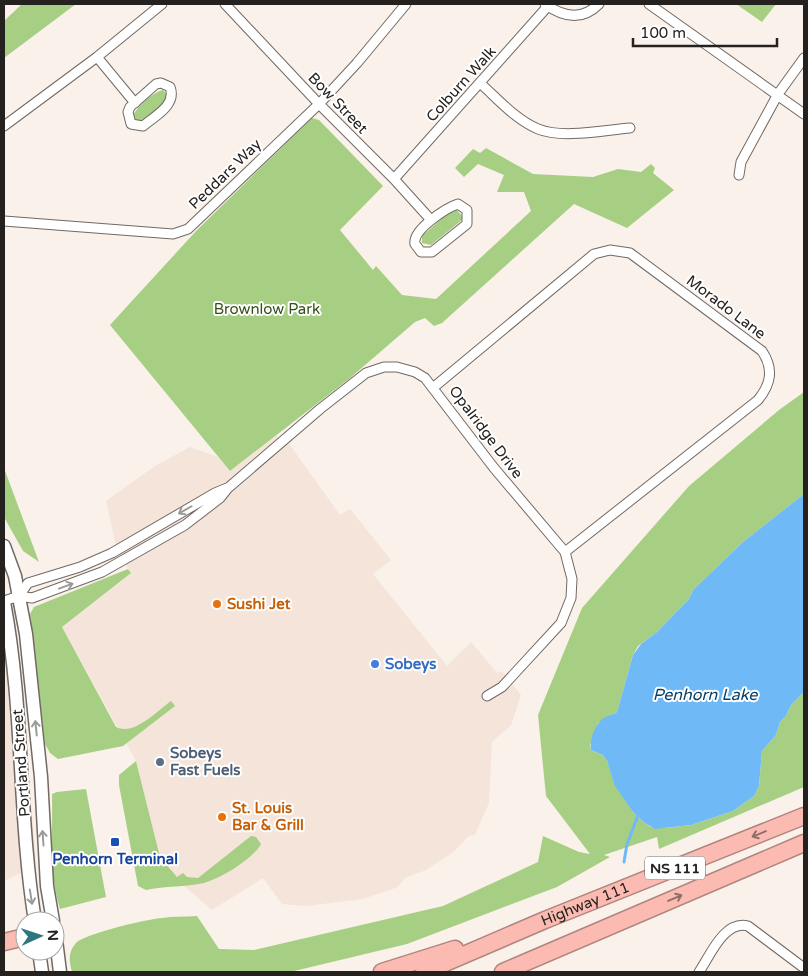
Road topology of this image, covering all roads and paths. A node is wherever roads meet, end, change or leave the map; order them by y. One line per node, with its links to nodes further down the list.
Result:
1 (162, 4): 7 (street)
2 (225, 4): 12 (street, Bow Street)
3 (406, 4): 12 (street, Peddars Way)
4 (599, 4): 6 (street)
5 (649, 4): 10 (street)
6 (546, 5): 9 (street, Colburn Walk)
7 (97, 57): 11 (street); 14 (street)
8 (804, 58): 10 (street)
9 (481, 84): 15 (street); 17 (street, Colburn Walk)
10 (778, 94): 13 (street); 16 (street)
11 (135, 104): 11 (street)
12 (319, 104): 17 (street, Bow Street); 19 (street, Peddars Way)
13 (804, 114)
14 (4, 126)
15 (630, 128)
16 (739, 174)
17 (394, 179): 18 (street, Bow Street)
18 (431, 220): 18 (street)
19 (4, 221)
20 (434, 387): 21 (street, Opalridge Drive); 23 (street, Opalridge Drive); 23 (street, Morado Lane)
21 (228, 488): 24 (street, Opalridge Drive, one-way to 24); 24 (street, Opalridge Drive, one-way to 21)
22 (4, 546): 24 (main road, Portland Street)
23 (565, 552): 25 (street, Opalridge Drive)
24 (10, 599): 28 (main road, Portland Street, one-way to 28); 29 (main road, Portland Street, one-way to 24)
25 (487, 696)
26 (804, 816): 31 (highway, Highway 111 / NS 111, one-way to 31)
27 (804, 843): 30 (highway, Highway 111 / NS 111, one-way to 27)
28 (33, 911)
29 (51, 911)
30 (630, 917): 35 (highway, Highway 111 / NS 111); 36 (highway)
31 (545, 920): 33 (highway); 34 (highway, Highway 111 / NS 111)
32 (804, 968): 37 (street)
33 (382, 972)
34 (424, 972)
35 (503, 972)
36 (528, 972)
37 (699, 972)

